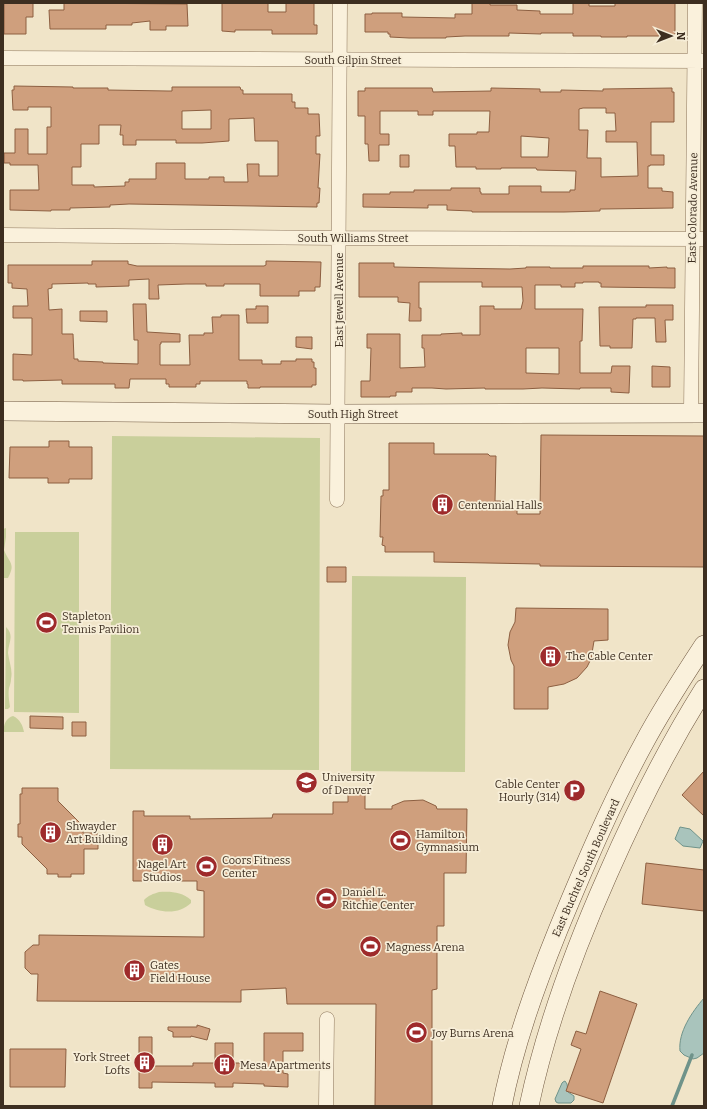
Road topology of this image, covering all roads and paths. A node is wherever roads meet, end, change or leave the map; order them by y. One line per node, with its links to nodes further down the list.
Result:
1 (340, 3): 4 (street, East Jewell Avenue)
2 (695, 3): 5 (street, East Colorado Avenue)
3 (3, 58): 4 (street, South Gilpin Street)
4 (340, 60): 5 (street, South Gilpin Street); 7 (street, East Jewell Avenue)
5 (699, 61): 8 (street, East Colorado Avenue)
6 (3, 235): 7 (street, South Williams Street)
7 (340, 238): 8 (street, South Williams Street); 11 (street, East Jewell Avenue)
8 (698, 239): 10 (street, East Colorado Avenue)
9 (3, 411): 11 (main road, South High Street)
10 (698, 413): 11 (main road, South High Street)
11 (338, 414): 12 (street, East Jewell Avenue)
12 (338, 500)
13 (704, 645): 15 (main road, East Buchtel South Boulevard)
14 (704, 664): 16 (main road)
15 (676, 688): 17 (main road); 20 (main road, East Buchtel South Boulevard)
16 (701, 693): 17 (main road, East Buchtel South Boulevard)
17 (616, 855): 21 (main road, East Buchtel South Boulevard)
18 (326, 1019): 19 (street)
19 (326, 1106)
20 (502, 1106)
21 (529, 1106)

